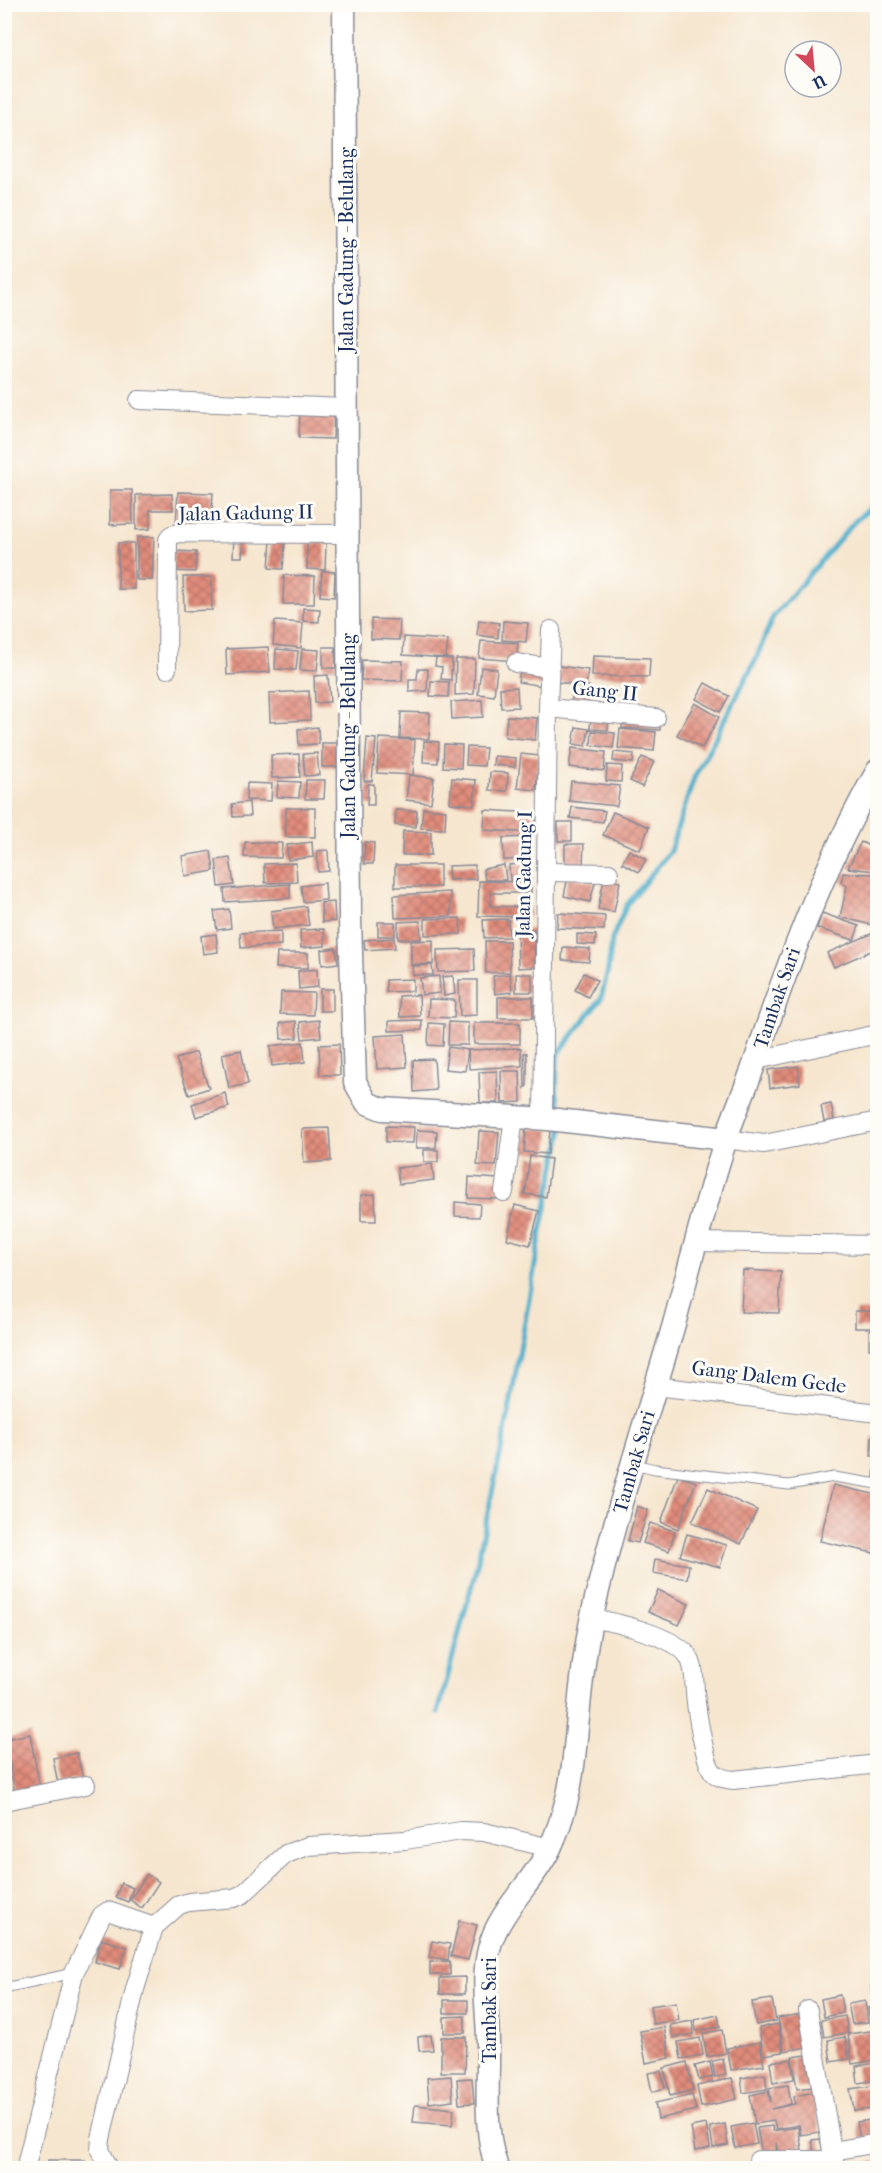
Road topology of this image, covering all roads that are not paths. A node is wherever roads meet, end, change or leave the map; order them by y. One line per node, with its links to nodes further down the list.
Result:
1 (344, 4): 3 (street, Jalan Gadung - Belulang)
2 (139, 400): 3 (street)
3 (347, 408): 4 (street, Jalan Gadung - Belulang)
4 (347, 534): 8 (street, Jalan Gadung II); 16 (street, Jalan Gadung - Belulang)
5 (551, 630): 7 (street, Jalan Gadung I)
6 (516, 663): 7 (street)
7 (550, 668): 9 (street, Jalan Gadung I)
8 (167, 669)
9 (548, 708): 10 (street, Gang II); 12 (street, Jalan Gadung I)
10 (656, 718)
11 (878, 770): 15 (street, Tambak Sari)
12 (546, 872): 13 (street); 17 (street, Jalan Gadung I)
13 (609, 873)
14 (878, 1034): 15 (street)
15 (756, 1060): 19 (street, Tambak Sari)
16 (514, 1117): 17 (street, Jalan Gadung - Belulang); 20 (street)
17 (546, 1119): 19 (street, Jalan Gadung - Belulang)
18 (878, 1121): 19 (street)
19 (726, 1139): 21 (street, Tambak Sari)
20 (504, 1192)
21 (697, 1242): 22 (street); 23 (street, Tambak Sari)
22 (878, 1245)
23 (656, 1386): 24 (street, Gang Dalem Gede); 25 (street, Tambak Sari)
24 (878, 1413)
25 (632, 1464): 26 (lane); 27 (street, Tambak Sari)
26 (878, 1484)
27 (592, 1619): 28 (street); 31 (street, Tambak Sari)
28 (878, 1764)
29 (86, 1785): 30 (street)
30 (4, 1801)
31 (550, 1848): 32 (street); 40 (street, Tambak Sari)
32 (152, 1926): 33 (street); 41 (street)
33 (74, 1973): 34 (lane); 39 (street)
34 (4, 1988)
35 (808, 2010): 38 (street)
36 (878, 2144): 38 (street)
37 (758, 2160): 38 (street)
38 (834, 2160)
39 (27, 2161)
40 (496, 2167)
41 (109, 2169)

